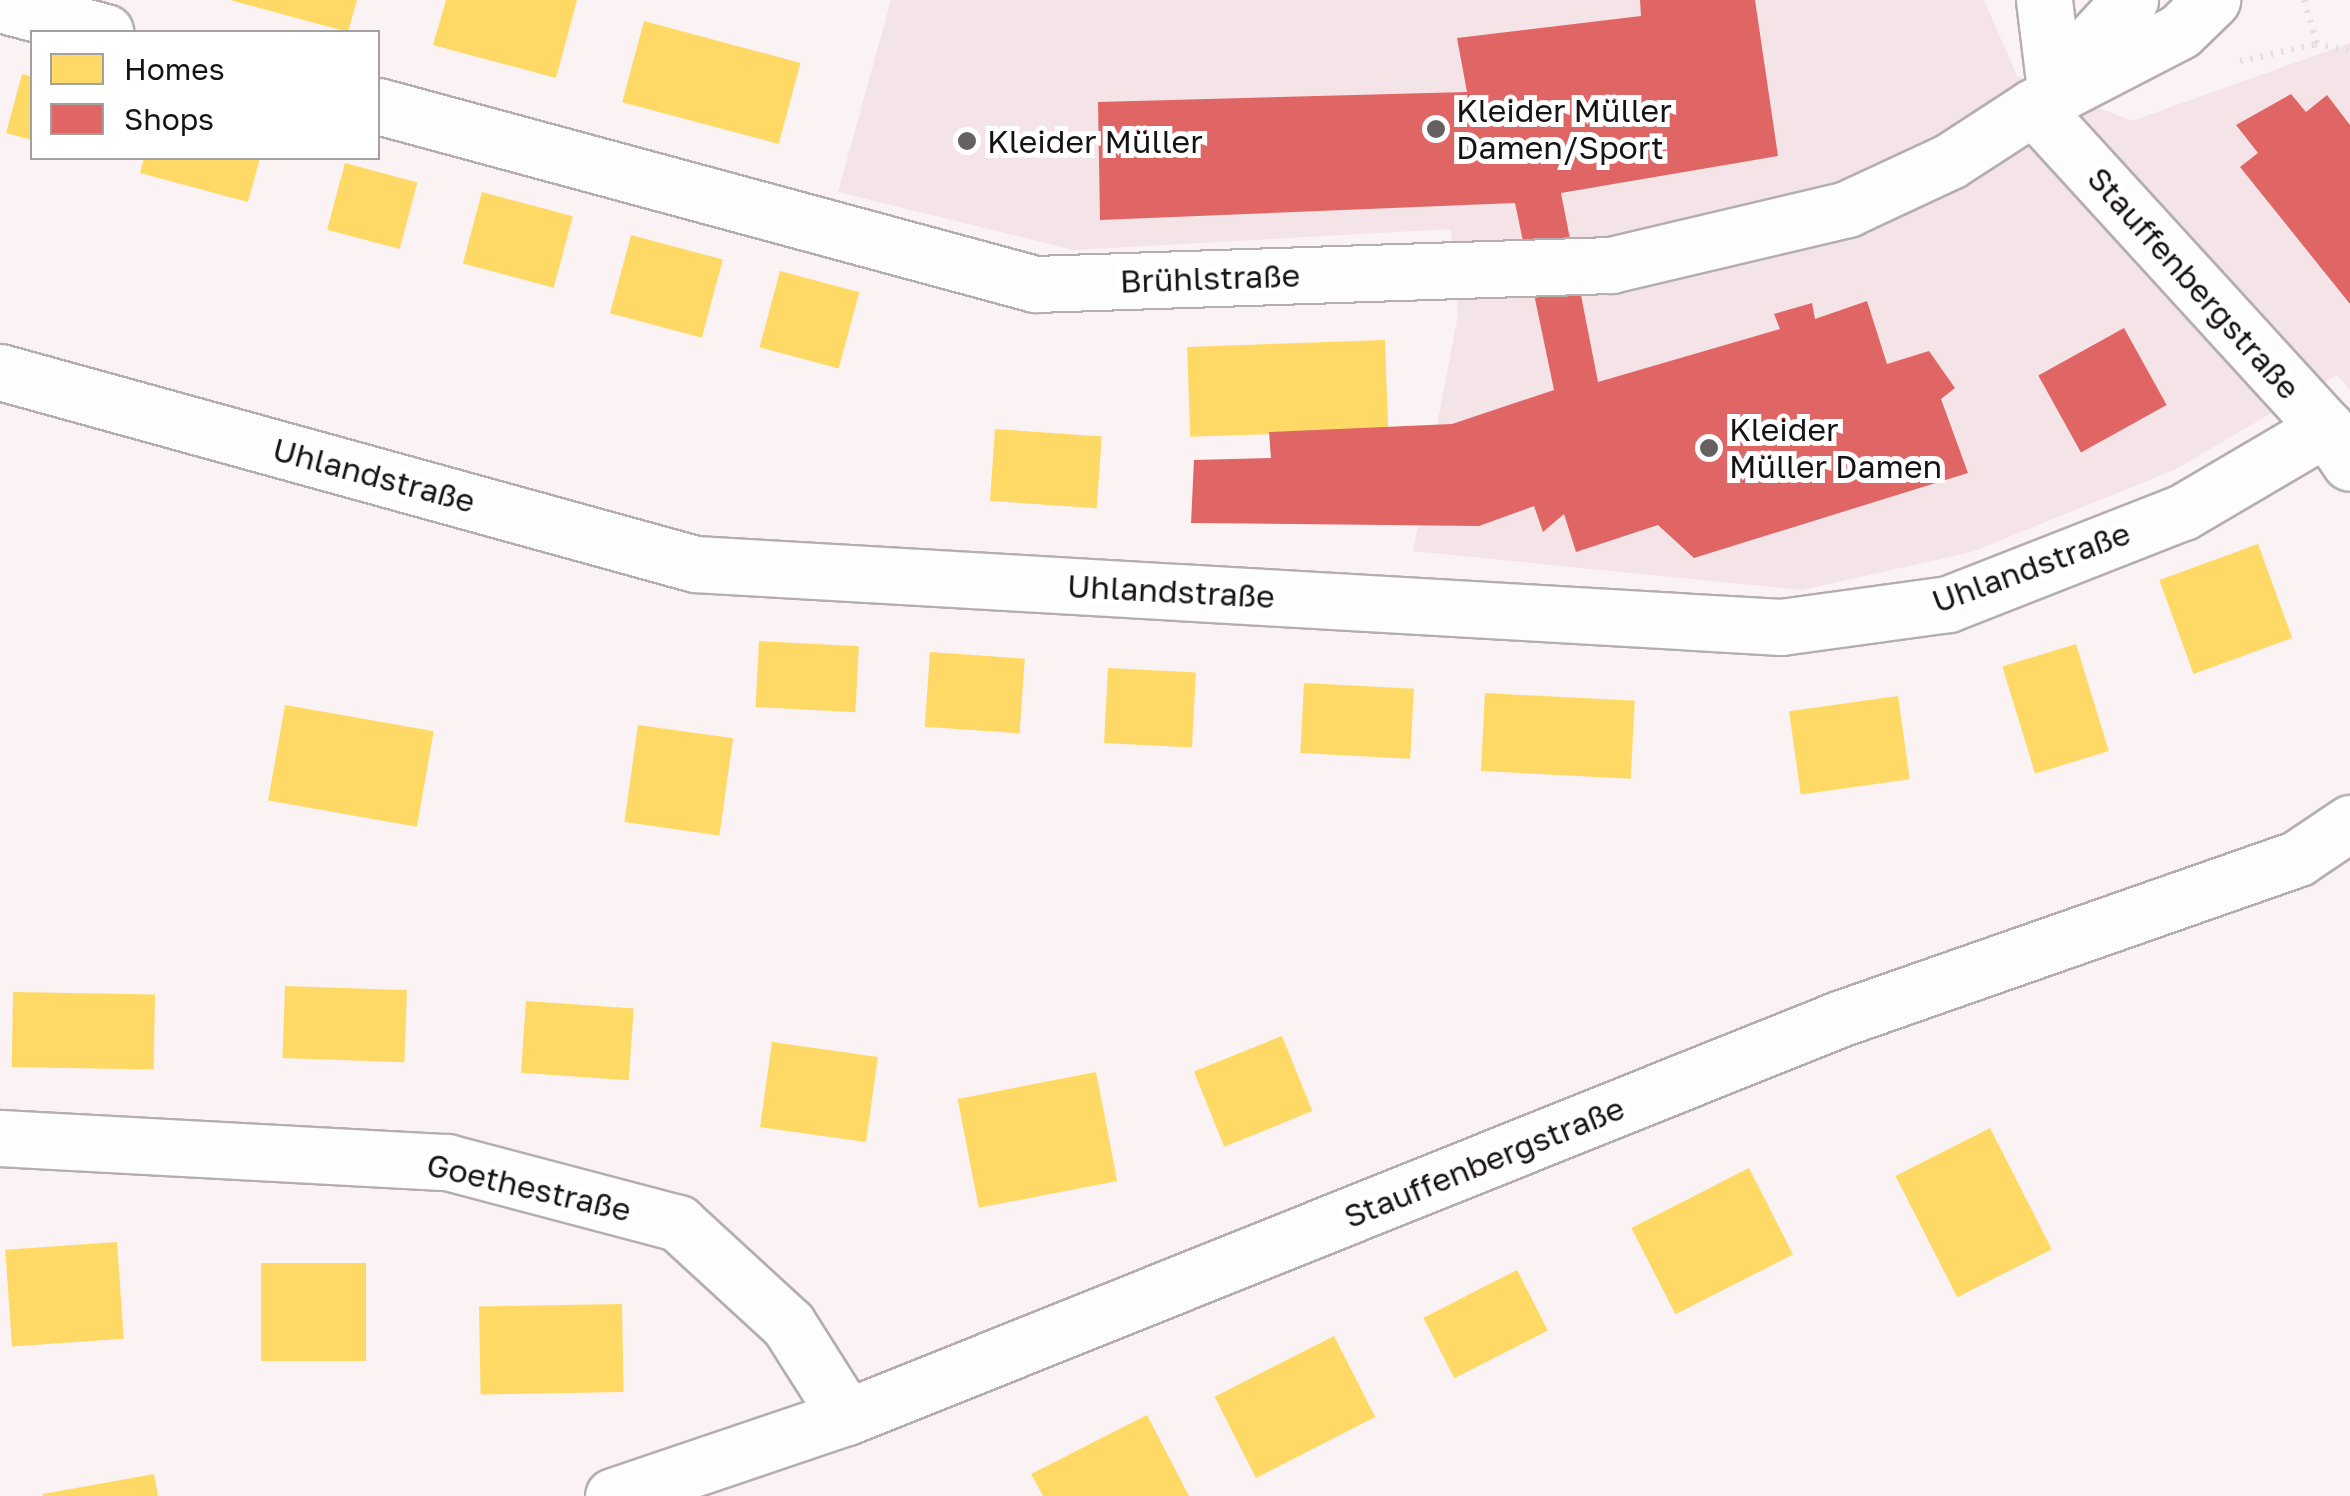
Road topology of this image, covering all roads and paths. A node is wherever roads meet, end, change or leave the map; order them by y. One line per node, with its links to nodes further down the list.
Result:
1 (2044, 0): 8 (street)
2 (2130, 0): 8 (street, Brühlstraße)
3 (2212, 0): 8 (street, Brühlstraße)
4 (2304, 0): 7 (path)
5 (0, 4): 6 (street)
6 (98, 30)
7 (2350, 52)
8 (2044, 94): 9 (street, Brühlstraße); 11 (street, Stauffenbergstraße)
9 (380, 107)
10 (0, 372): 11 (street, Uhlandstraße)
11 (2338, 445)
12 (2350, 822): 14 (street, Stauffenbergstraße)
13 (0, 1138): 14 (street, Goethestraße)
14 (847, 1417): 15 (street, Stauffenbergstraße)
15 (613, 1496)

